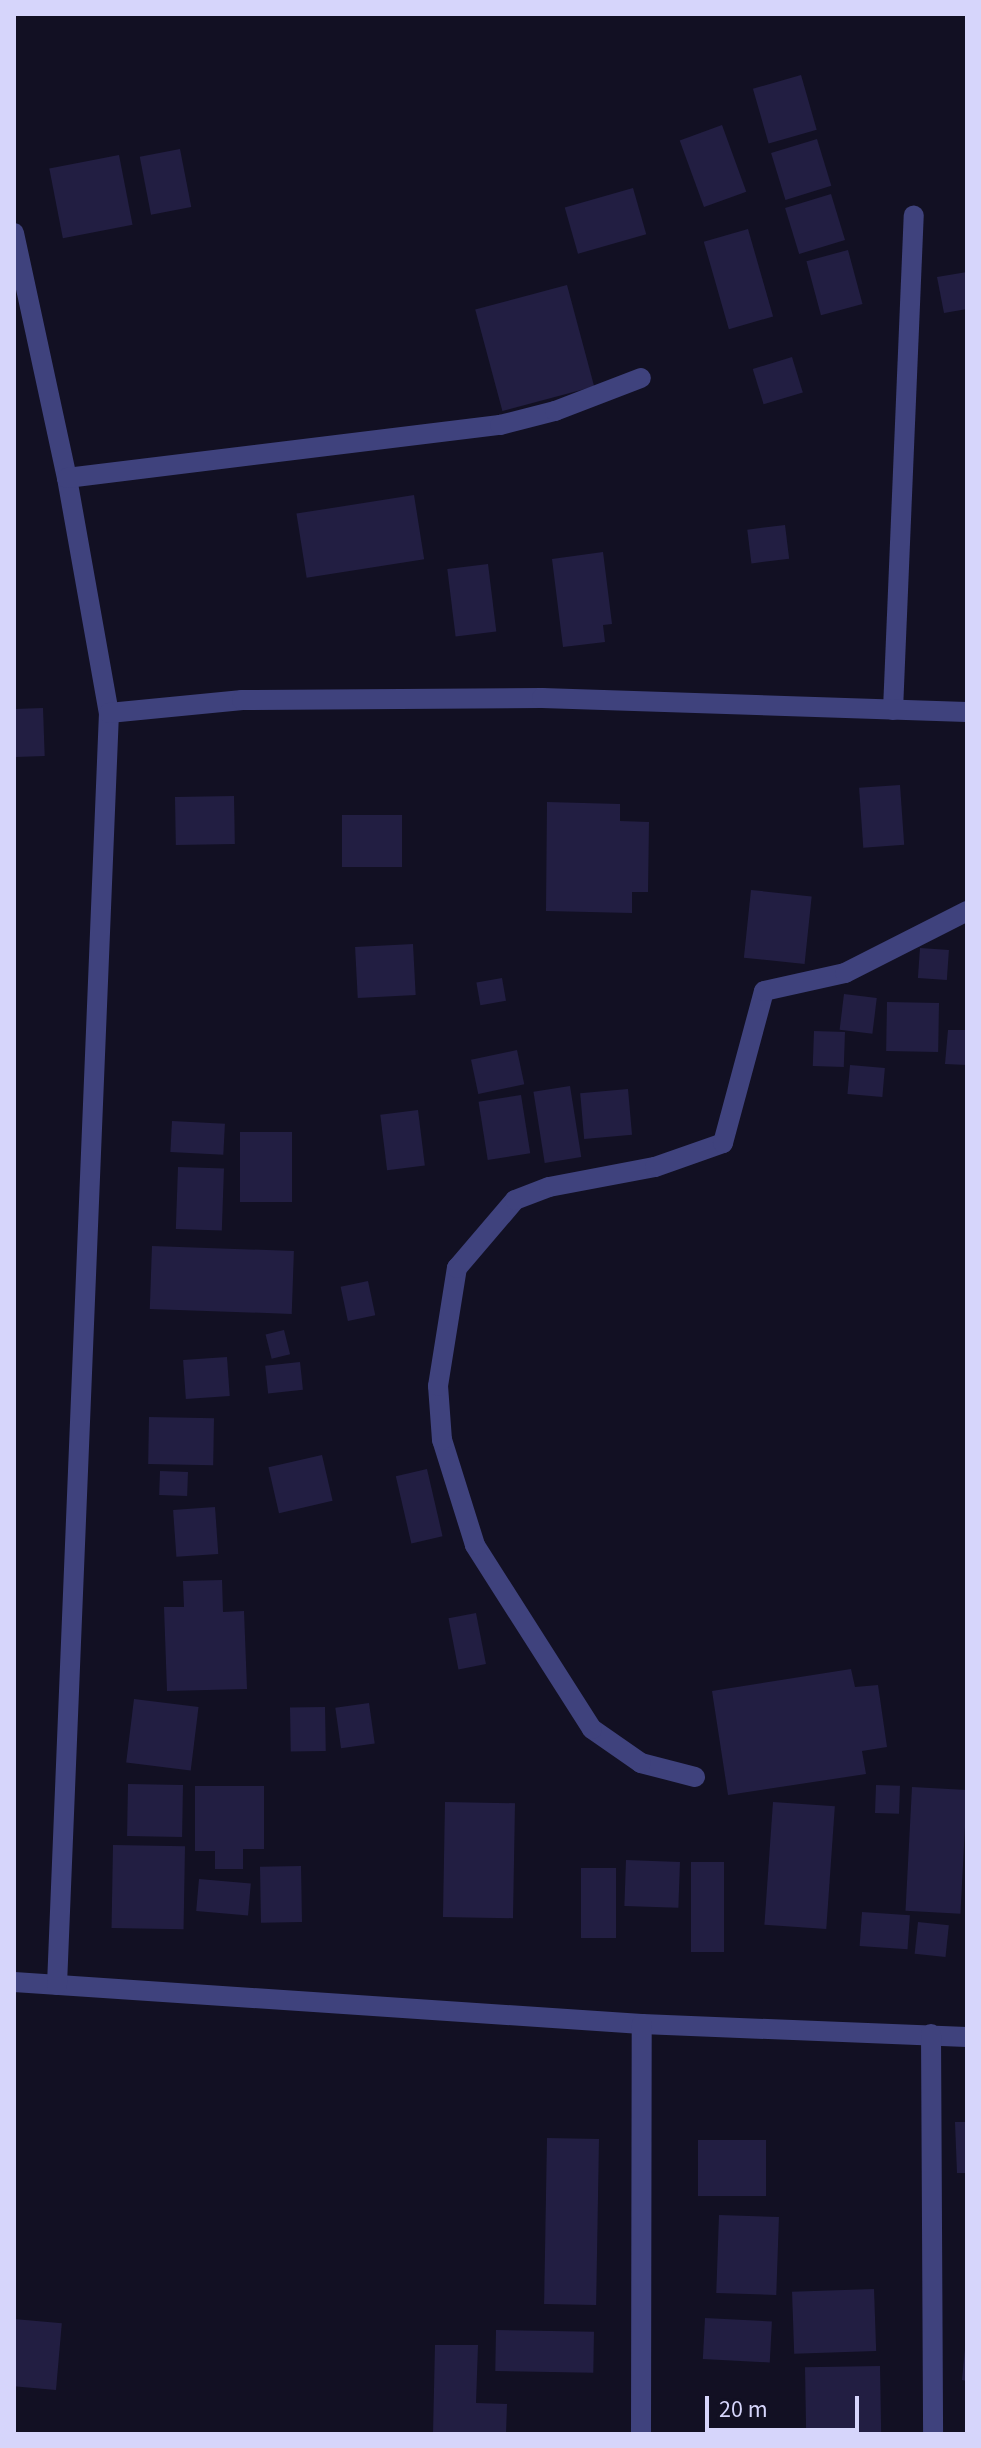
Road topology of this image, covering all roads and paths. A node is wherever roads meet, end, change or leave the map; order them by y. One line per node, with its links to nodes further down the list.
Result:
1 (914, 215): 5 (street)
2 (14, 233): 4 (street)
3 (641, 378): 4 (street)
4 (67, 478): 7 (street)
5 (893, 710): 6 (street); 7 (street)
6 (967, 712)
7 (109, 713): 11 (street)
8 (967, 911): 9 (street)
9 (695, 1777)
10 (14, 1982): 11 (street)
11 (57, 1985): 12 (street)
12 (642, 2024): 13 (street); 15 (street)
13 (931, 2034): 14 (street); 16 (street)
14 (967, 2037)
15 (641, 2434)
16 (933, 2434)

